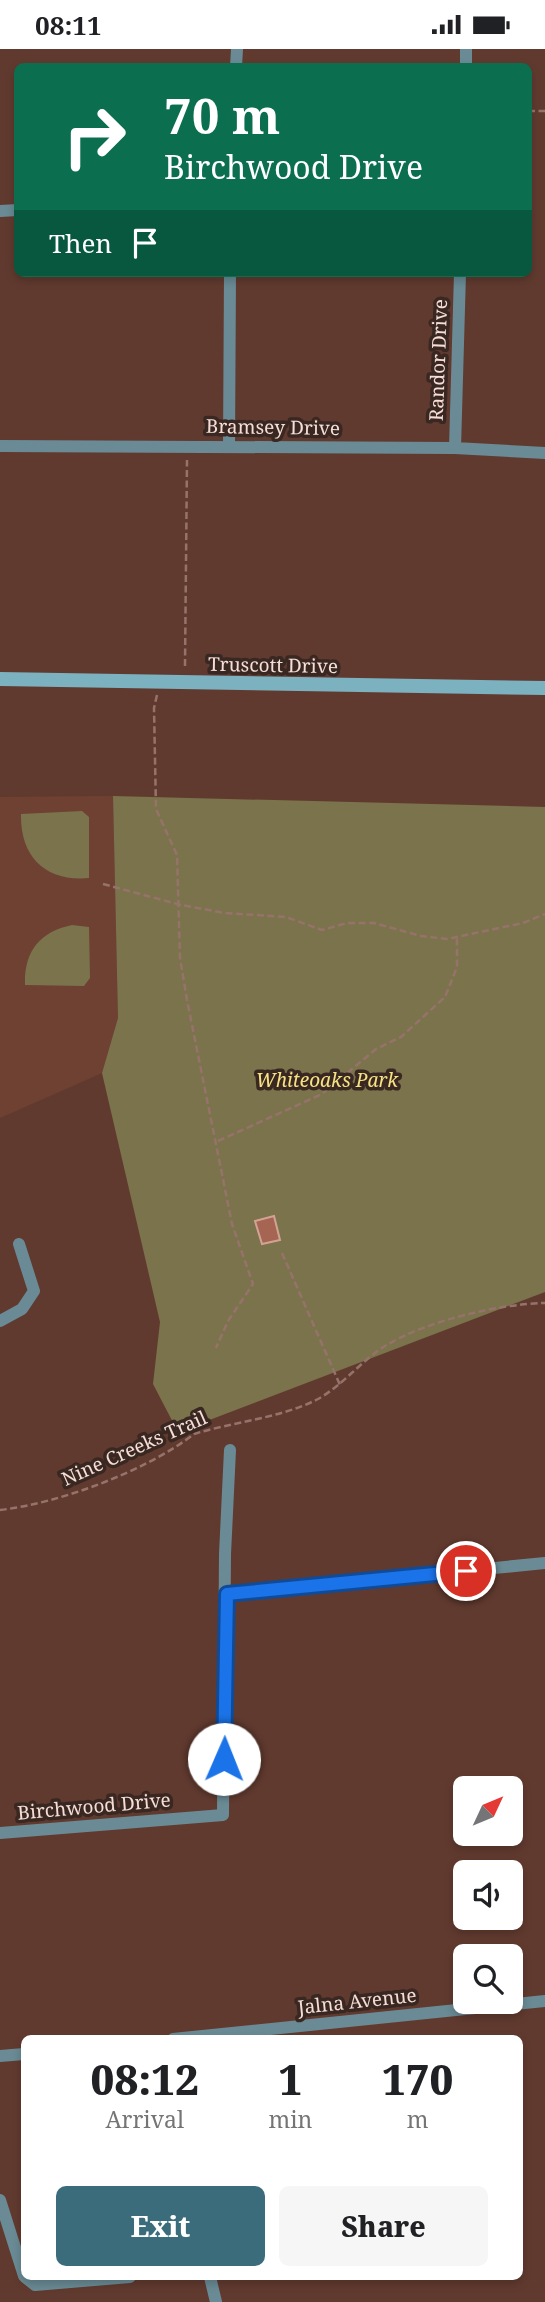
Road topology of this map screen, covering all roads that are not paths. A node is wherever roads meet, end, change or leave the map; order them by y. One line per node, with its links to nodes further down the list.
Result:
1 (230, 277): 4 (street)
2 (460, 277): 5 (street, Randor Drive)
3 (0, 446): 4 (street, Bramsey Drive)
4 (229, 446): 5 (street, Bramsey Drive)
5 (455, 448): 6 (street, Bramsey Drive)
6 (545, 453)
7 (0, 679): 8 (street, Truscott Drive)
8 (545, 688)
9 (19, 1244): 10 (street)
10 (0, 1321)
11 (230, 1450): 13 (street, Birchwood Drive)
12 (545, 1563): 13 (street)
13 (227, 1594): 14 (street, Birchwood Drive)
14 (0, 1833)
15 (545, 2001): 16 (street, Jalna Avenue)
16 (212, 2035)
17 (21, 2054): 18 (street)
18 (0, 2056)
19 (0, 2200): 20 (street)
20 (21, 2273)
21 (29, 2280): 22 (street)
22 (94, 2280)
23 (211, 2280): 24 (street)
24 (216, 2302)

